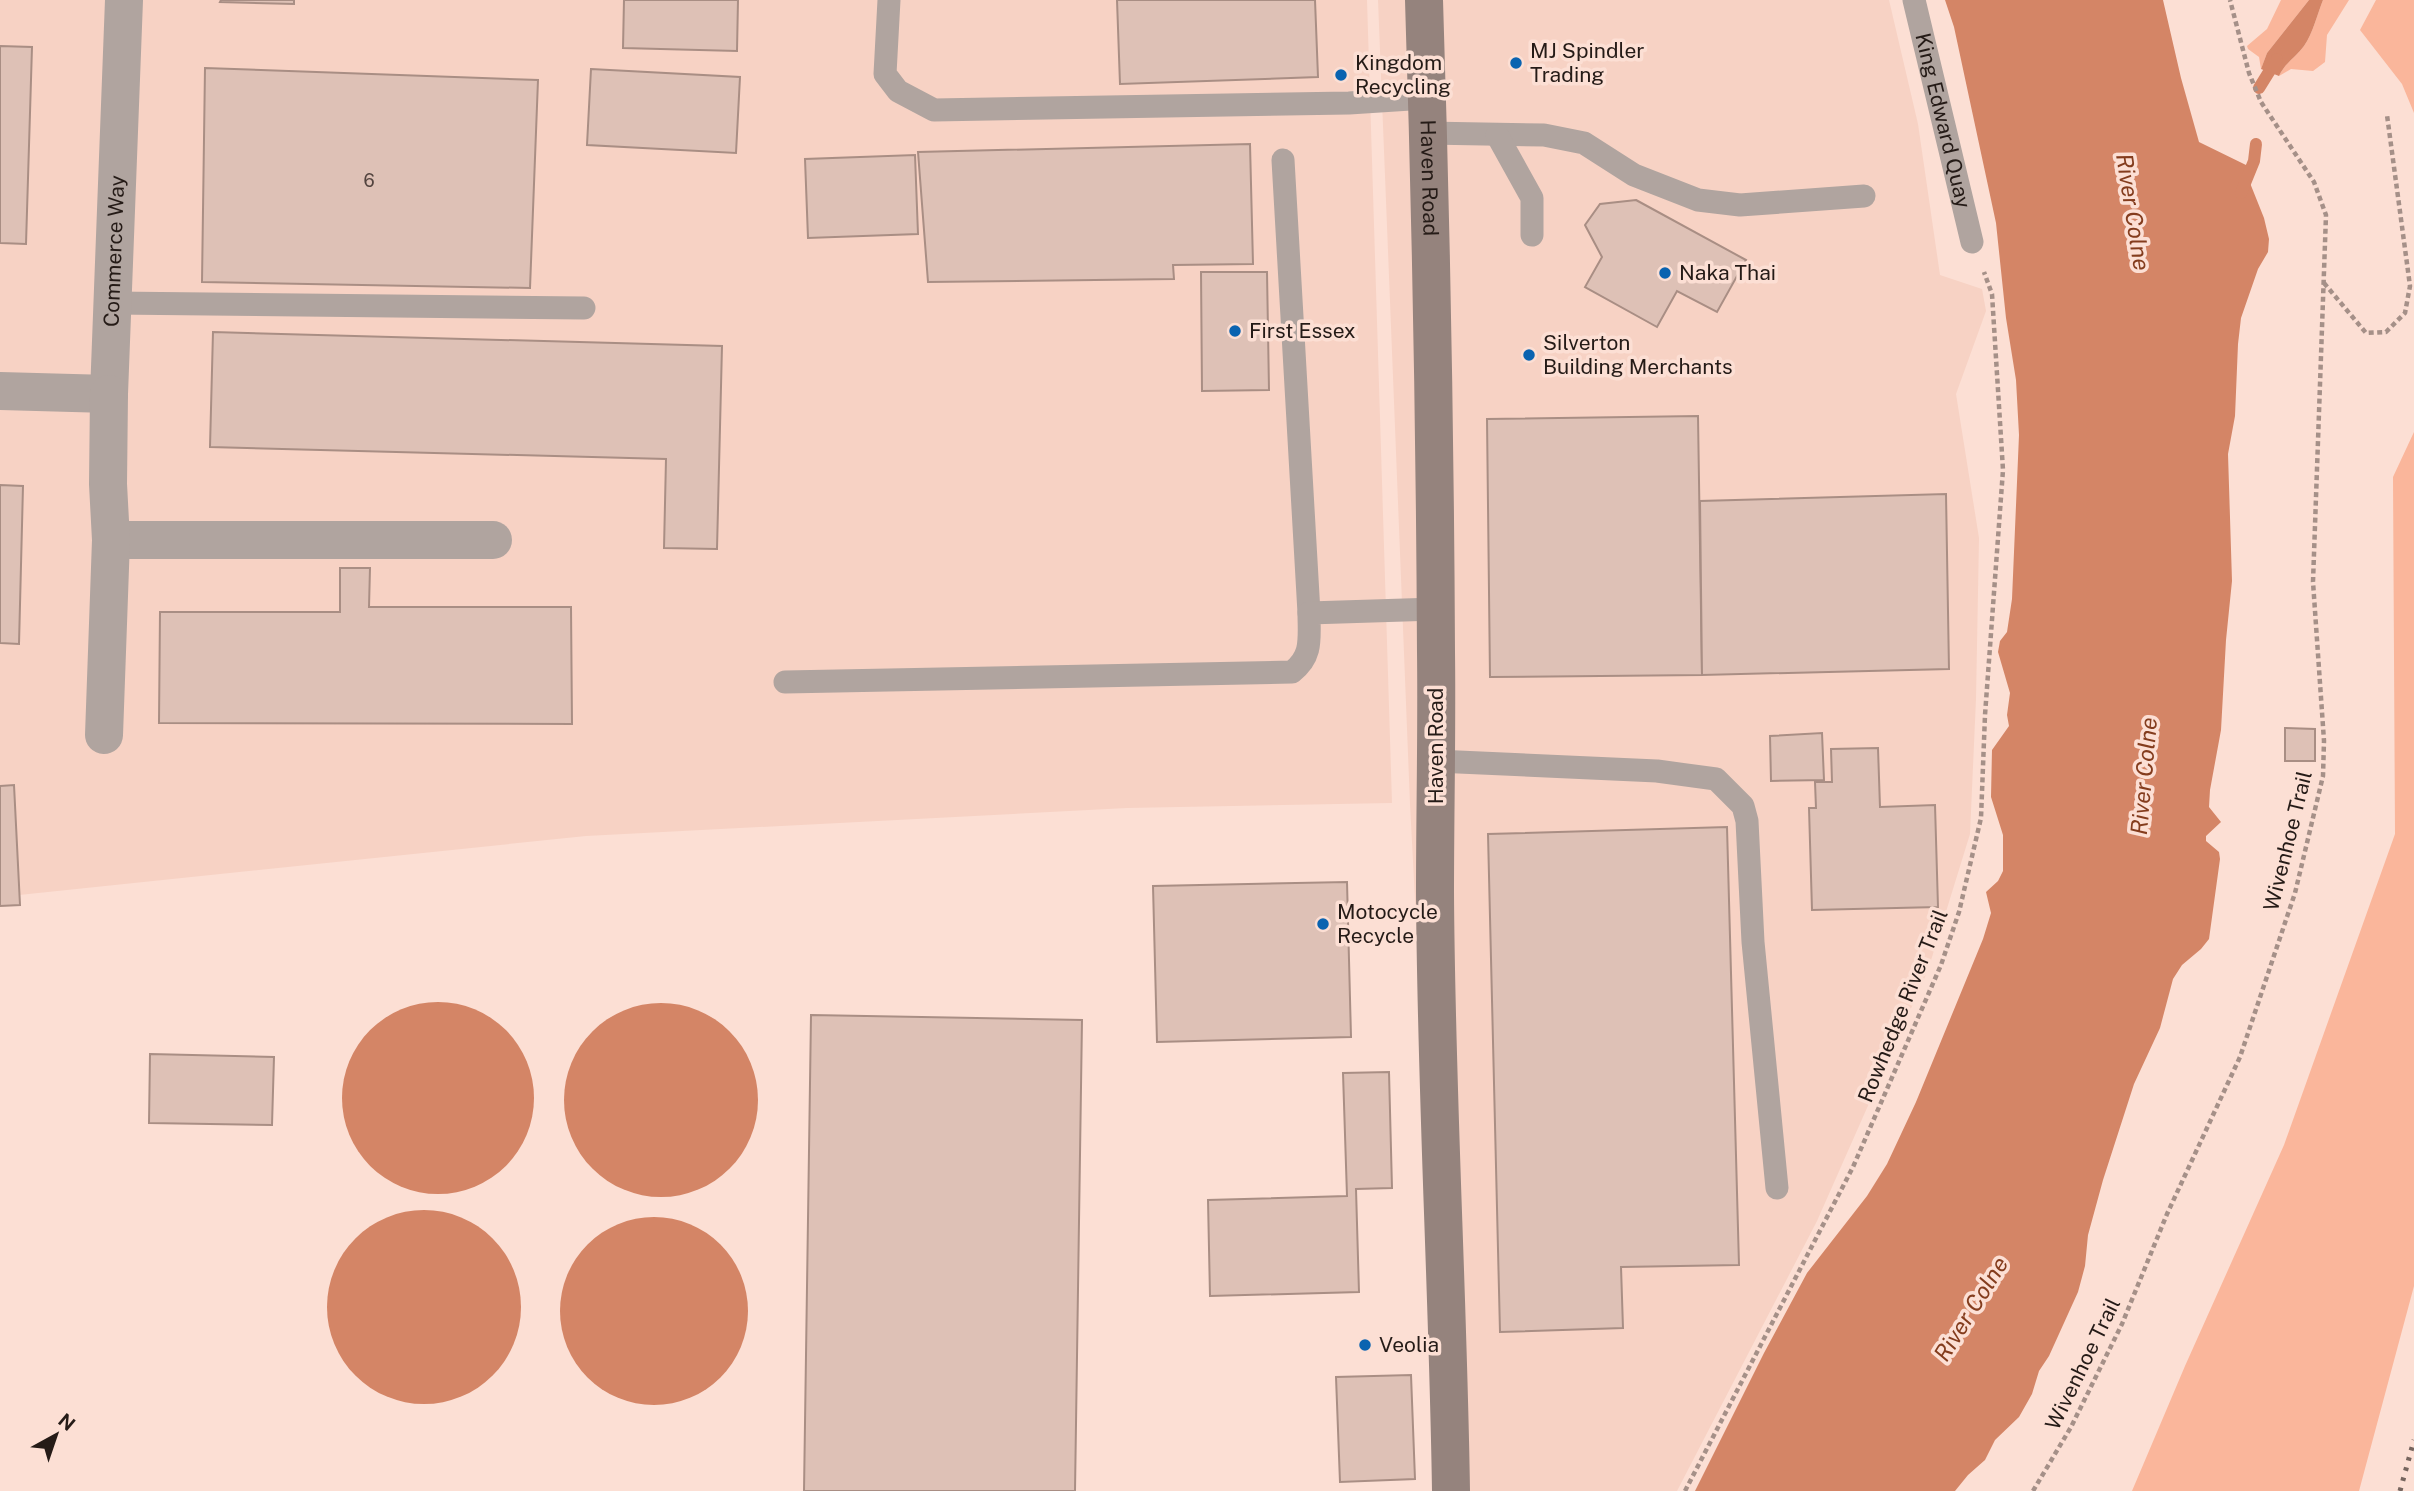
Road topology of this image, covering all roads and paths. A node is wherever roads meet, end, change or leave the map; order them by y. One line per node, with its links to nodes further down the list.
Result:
1 (124, 0): 14 (street, Commerce Way)
2 (889, 0): 7 (lane)
3 (1424, 0): 7 (street, Haven Road)
4 (1914, 0): 12 (lane, King Edward Quay)
5 (2230, 0): 13 (path, Wivenhoe Trail)
6 (2387, 115): 13 (path)
7 (1427, 116): 8 (lane); 20 (street, Haven Road)
8 (1497, 135): 10 (lane); 11 (lane)
9 (1283, 160): 21 (lane)
10 (1864, 196)
11 (1532, 235)
12 (1972, 242): 27 (path, Rowhedge River Trail)
13 (2323, 283): 28 (path, Wivenhoe Trail)
14 (113, 303): 15 (lane); 17 (street, Commerce Way)
15 (584, 308)
16 (0, 391): 17 (street)
17 (109, 394): 18 (street, Commerce Way)
18 (111, 540): 19 (street); 23 (street, Commerce Way)
19 (493, 540)
20 (1436, 609): 21 (lane); 24 (street, Haven Road)
21 (1309, 613): 22 (lane)
22 (785, 682)
23 (104, 734)
24 (1436, 761): 25 (lane); 26 (street, Haven Road)
25 (1777, 1188)
26 (1451, 1491)
27 (1685, 1491)
28 (2033, 1491)

